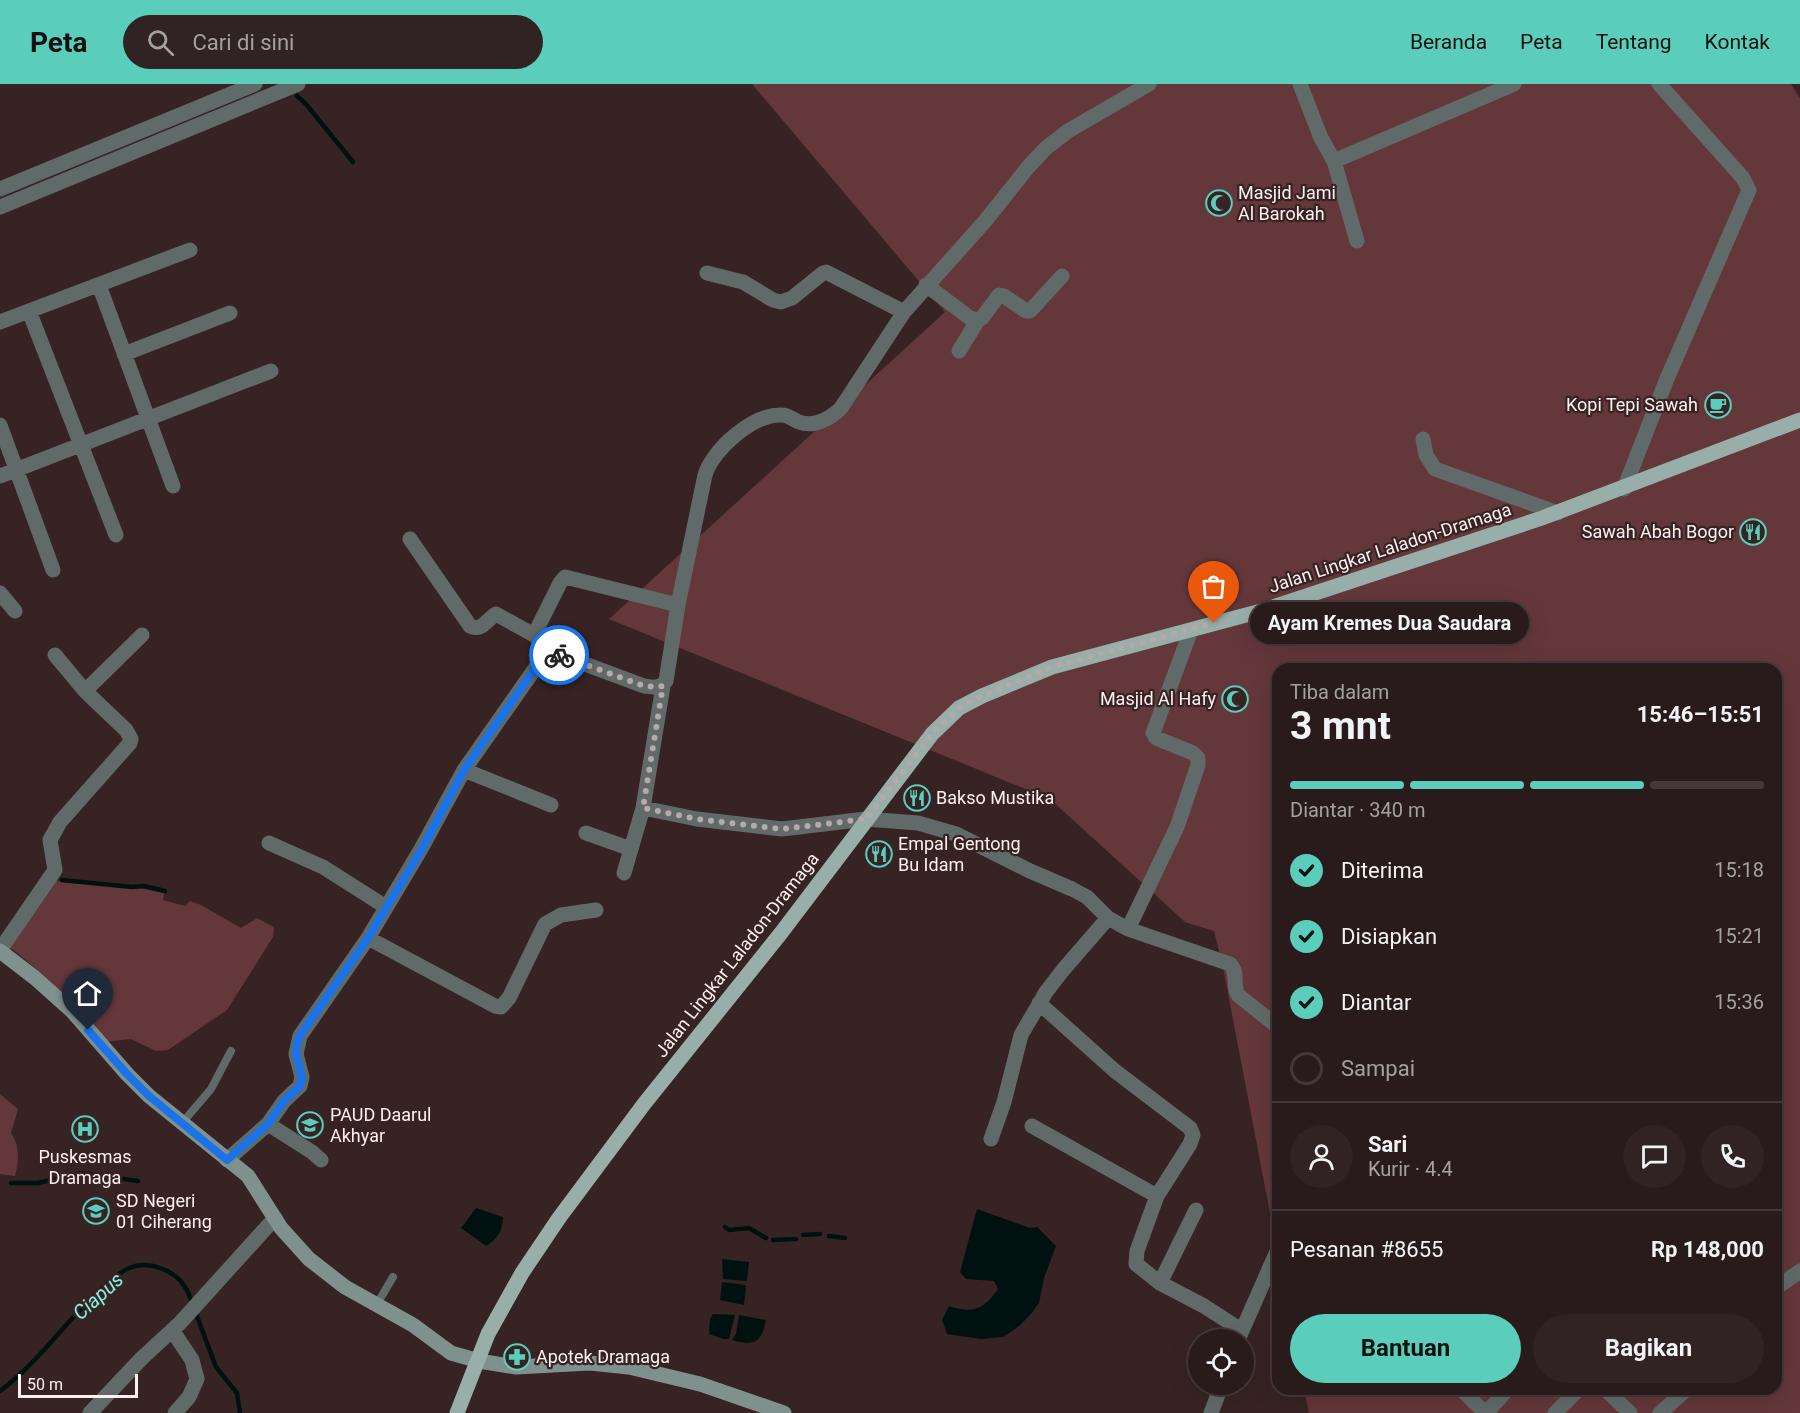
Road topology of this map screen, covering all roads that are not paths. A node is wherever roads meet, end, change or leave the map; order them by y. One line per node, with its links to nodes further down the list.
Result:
1 (255, 84): 8 (street)
2 (298, 84): 9 (street)
3 (1149, 84): 15 (street)
4 (1300, 84): 7 (street)
5 (1514, 84): 7 (street)
6 (1659, 84): 32 (street)
7 (1334, 161): 10 (street)
8 (0, 189)
9 (0, 207)
10 (1357, 241)
11 (190, 250): 14 (street)
12 (707, 273): 17 (street)
13 (1062, 276): 19 (street)
14 (99, 285): 16 (street); 22 (street)
15 (926, 285): 17 (street); 19 (street)
16 (29, 311): 20 (street); 28 (street)
17 (904, 312): 38 (street)
18 (230, 313): 22 (street)
19 (978, 320): 21 (street)
20 (0, 322)
21 (959, 351)
22 (124, 354): 24 (street)
23 (271, 371): 24 (street)
24 (148, 419): 28 (street); 31 (street)
25 (1800, 420): 32 (main road, Jalan Lingkar Laladon-Dramaga)
26 (0, 425): 29 (street)
27 (1423, 439): 33 (street)
28 (81, 445): 29 (street); 34 (street)
29 (16, 470): 30 (street); 36 (street)
30 (0, 476)
31 (173, 486)
32 (1624, 489): 33 (main road, Jalan Lingkar Laladon-Dramaga)
33 (1558, 513): 40 (main road, Jalan Lingkar Laladon-Dramaga)
34 (116, 534)
35 (410, 539): 42 (street)
36 (53, 570)
37 (0, 593): 39 (street)
38 (678, 605): 42 (street); 45 (street)
39 (15, 611)
40 (1191, 630): 50 (main road, Jalan Lingkar Laladon-Dramaga); 58 (street)
41 (142, 635): 46 (street)
42 (534, 635): 43 (street)
43 (552, 653): 45 (street); 47 (street)
44 (55, 655): 46 (street)
45 (663, 686): 49 (street)
46 (85, 691): 60 (street)
47 (464, 770): 48 (street); 55 (street)
48 (551, 805)
49 (643, 808): 50 (street); 53 (street)
50 (866, 819): 57 (street); 82 (main road, Jalan Lingkar Laladon-Dramaga)
51 (586, 833): 53 (street)
52 (269, 843): 55 (street)
53 (631, 849): 54 (street)
54 (624, 873)
55 (386, 907): 59 (street)
56 (596, 910): 59 (street)
57 (1108, 918): 58 (street); 61 (street)
58 (1128, 929): 62 (street)
59 (368, 938): 65 (street)
60 (0, 951): 64 (street)
61 (1040, 1003): 67 (street); 70 (street)
62 (1272, 1022)
63 (231, 1051): 64 (lane)
64 (183, 1122): 68 (street)
65 (268, 1124): 68 (street); 69 (street)
66 (1032, 1126): 70 (street)
67 (991, 1139)
68 (227, 1160): 72 (street)
69 (321, 1160)
70 (1157, 1196): 76 (street)
71 (1196, 1210): 76 (street)
72 (275, 1218): 78 (street); 79 (street)
73 (1272, 1263): 81 (street)
74 (1800, 1271): 77 (street)
75 (393, 1277): 78 (lane)
76 (1160, 1283): 80 (street)
77 (1782, 1284)
78 (377, 1304): 82 (street)
79 (176, 1327): 89 (street); 90 (street)
80 (1233, 1329)
81 (1243, 1329)
82 (477, 1361): 91 (main road, Jalan Lingkar Laladon-Dramaga); 92 (street)
83 (1218, 1395): 93 (street)
84 (1467, 1395): 94 (street)
85 (1502, 1395): 94 (street)
86 (1574, 1395): 95 (street)
87 (1611, 1395): 96 (street)
88 (1680, 1395): 97 (street)
89 (90, 1413)
90 (175, 1413)
91 (457, 1413)
92 (784, 1413)
93 (1211, 1413)
94 (1486, 1413)
95 (1555, 1413)
96 (1630, 1413)
97 (1660, 1413)

